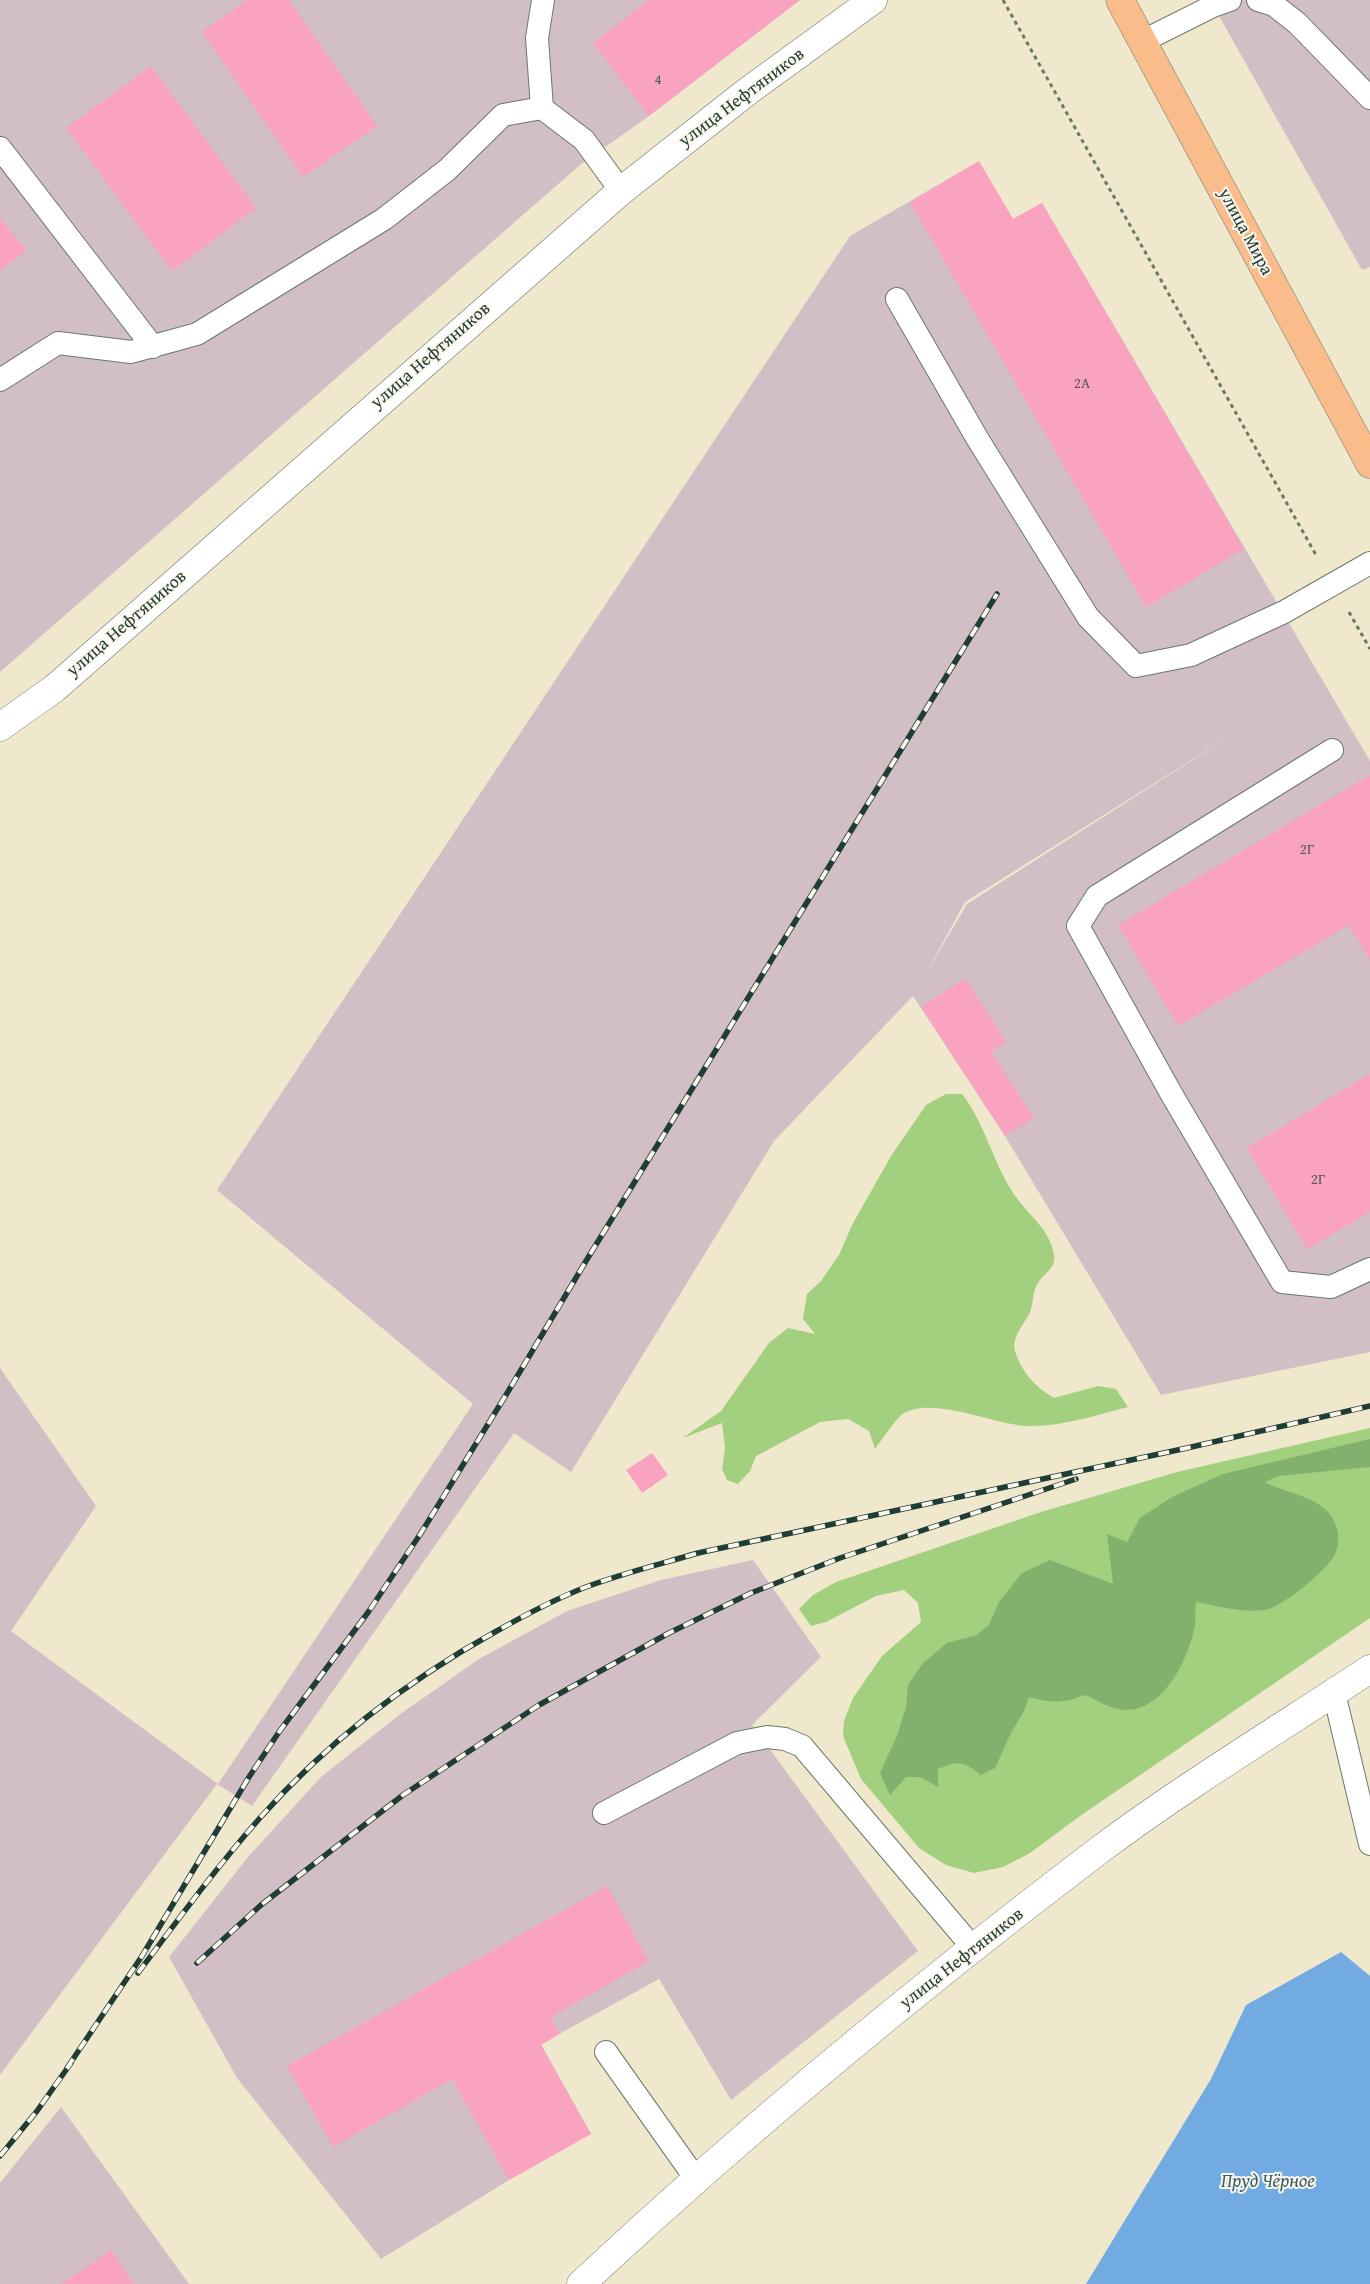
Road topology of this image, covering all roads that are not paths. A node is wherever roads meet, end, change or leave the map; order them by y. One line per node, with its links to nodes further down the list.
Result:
1 (542, 0): 8 (lane)
2 (873, 0): 10 (street, улица Нефтяников)
3 (1120, 0): 6 (highway, улица Мира)
4 (1230, 0): 6 (lane)
5 (1258, 0): 7 (lane)
6 (1143, 41): 14 (highway, улица Мира)
7 (1370, 98)
8 (542, 108): 10 (lane); 12 (lane)
9 (0, 148): 12 (lane)
10 (621, 191): 16 (street, улица Нефтяников)
11 (897, 299): 15 (lane)
12 (153, 347): 13 (lane)
13 (0, 380)
14 (1370, 464)
15 (1370, 563)
16 (0, 727)
17 (1332, 750): 18 (lane)
18 (1370, 1268)
19 (1370, 1669): 20 (street, улица Нефтяников)
20 (1334, 1693): 22 (lane); 23 (street, улица Нефтяников)
21 (604, 1813): 23 (lane)
22 (1370, 1844)
23 (974, 1949): 25 (street, улица Нефтяников)
24 (606, 2052): 25 (lane)
25 (696, 2179): 26 (street, улица Нефтяников)
26 (581, 2284)

